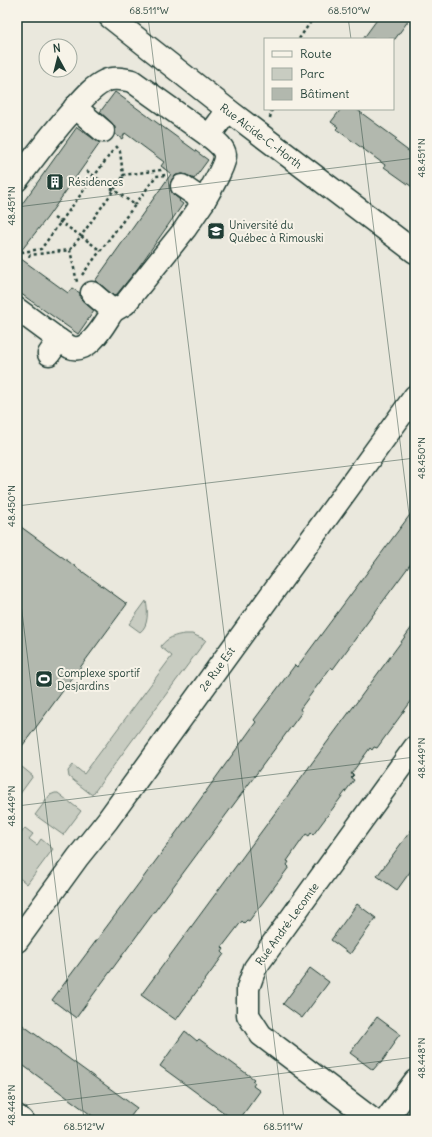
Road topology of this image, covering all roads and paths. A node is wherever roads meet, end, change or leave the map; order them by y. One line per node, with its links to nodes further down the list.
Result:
1 (110, 17): 5 (street, Rue Alcide-C.-Horth)
2 (314, 17): 3 (path)
3 (300, 38)
4 (75, 107): 6 (street); 7 (street); 11 (street)
5 (228, 110): 6 (street); 23 (street, Rue Alcide-C.-Horth)
6 (209, 136): 14 (street)
7 (110, 138): 9 (path); 10 (path)
8 (87, 171): 10 (path)
9 (123, 175): 13 (path); 15 (path)
10 (93, 176): 13 (path); 17 (path)
11 (17, 180)
12 (182, 186): 14 (street)
13 (114, 190): 15 (path); 18 (path)
14 (204, 201): 26 (street)
15 (135, 205): 22 (path)
16 (54, 218): 17 (path)
17 (60, 222): 18 (path); 21 (path)
18 (81, 236): 20 (path); 22 (path)
19 (17, 247): 21 (path)
20 (70, 250): 21 (path); 22 (path)
21 (30, 251)
22 (101, 251)
23 (415, 252)
24 (92, 293): 26 (street)
25 (17, 309): 26 (street)
26 (113, 311)
27 (415, 396): 29 (street, 2e Rue Est)
28 (415, 747): 33 (street, Rue André-Lecomte)
29 (17, 941)
30 (415, 1081): 34 (street)
31 (17, 1116): 32 (street)
32 (22, 1120)
33 (373, 1120)
34 (386, 1120)

